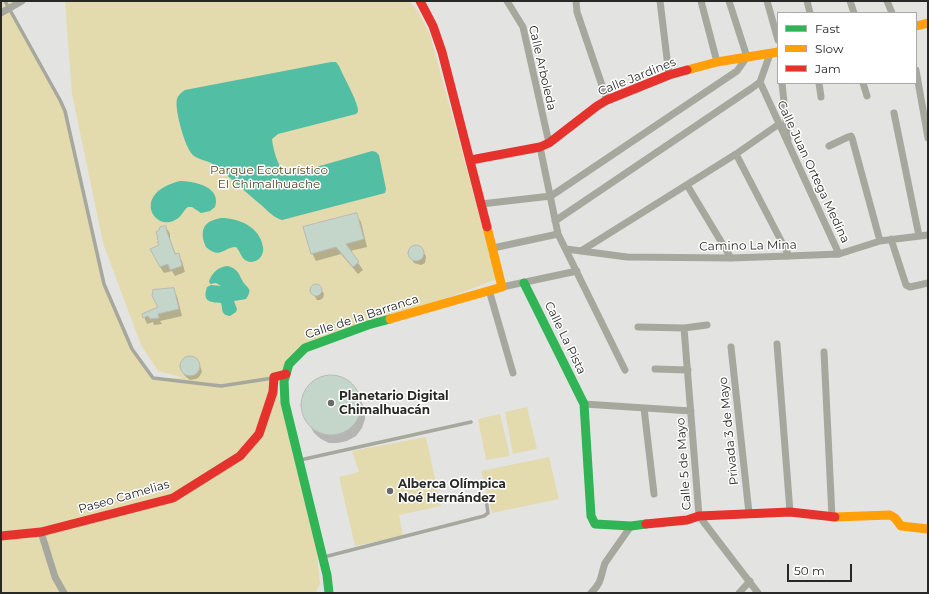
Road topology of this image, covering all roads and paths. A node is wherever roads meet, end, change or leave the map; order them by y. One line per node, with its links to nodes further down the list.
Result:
1 (5, 1): 13 (lane)
2 (22, 1): 13 (street)
3 (420, 1): 40 (main road)
4 (507, 1): 37 (street, Calle Arboleda)
5 (576, 1): 32 (street)
6 (660, 1): 24 (street)
7 (701, 1): 23 (street)
8 (729, 1): 22 (street)
9 (767, 1): 20 (street)
10 (807, 1): 14 (street)
11 (850, 1): 15 (street)
12 (887, 1): 16 (street)
13 (9, 8): 17 (street); 72 (lane)
14 (810, 12)
15 (854, 12)
16 (892, 12)
17 (1, 13)
18 (928, 23): 19 (main road)
19 (917, 26)
20 (777, 36)
21 (774, 53): 22 (main road, Calle Jardines); 26 (street)
22 (747, 56): 23 (main road, Calle Jardines); 42 (street)
23 (717, 62): 24 (main road, Calle Jardines)
24 (669, 75): 32 (main road, Calle Jardines)
25 (917, 76): 35 (street)
26 (760, 82): 34 (street, Calle Juan Ortega Medina); 44 (street)
27 (782, 84): 36 (street)
28 (819, 84): 31 (street)
29 (863, 84): 30 (street)
30 (867, 96)
31 (822, 97)
32 (607, 100): 37 (main road, Calle Jardines)
33 (894, 113): 47 (street)
34 (779, 124): 36 (street, Calle Juan Ortega Medina); 39 (street)
35 (928, 138)
36 (789, 144): 53 (street, Calle Juan Ortega Medina)
37 (544, 145): 40 (main road, Calle Jardines); 42 (street, Calle Arboleda)
38 (829, 146): 49 (street)
39 (736, 154): 41 (street); 54 (street)
40 (471, 160): 43 (main road)
41 (687, 185): 52 (street); 55 (street)
42 (551, 196): 43 (street); 44 (street, Calle Arboleda)
43 (481, 204): 50 (main road)
44 (555, 221): 45 (street, Calle Arboleda)
45 (558, 234): 50 (street); 51 (street, Calle Arboleda)
46 (928, 235): 47 (street, Camino La Mina)
47 (920, 236): 48 (street, Camino La Mina)
48 (891, 239): 49 (street, Camino La Mina); 58 (street)
49 (880, 240): 53 (street, Camino La Mina)
50 (493, 248): 59 (main road)
51 (566, 249): 52 (street, Camino La Mina); 56 (street, Calle Arboleda)
52 (581, 251): 55 (street, Camino La Mina)
53 (839, 254): 54 (street, Camino La Mina)
54 (789, 256): 55 (street, Camino La Mina)
55 (731, 258)
56 (577, 271): 57 (street); 68 (street, Calle Arboleda)
57 (524, 283): 59 (street); 73 (main road, Calle La Pista)
58 (928, 283)
59 (502, 287): 60 (main road, Calle de la Barranca)
60 (489, 290): 70 (street); 71 (main road, Calle de la Barranca)
61 (707, 325): 63 (street)
62 (638, 327): 63 (street)
63 (684, 328): 69 (street, Calle 5 de Mayo)
64 (777, 344): 80 (street)
65 (731, 347): 81 (street, Privada 3 de Mayo)
66 (824, 352): 83 (street)
67 (655, 369): 69 (street)
68 (625, 370)
69 (688, 370): 75 (street, Calle 5 de Mayo)
70 (514, 373)
71 (286, 374): 72 (main road); 77 (main road, Calle de la Barranca)
72 (274, 378): 86 (main road, Paseo Camelias)
73 (584, 404): 74 (street); 84 (main road)
74 (644, 408): 75 (street); 78 (street)
75 (692, 411): 82 (street, Calle 5 de Mayo)
76 (471, 422): 77 (lane)
77 (298, 460): 88 (main road, Calle de la Barranca)
78 (654, 494)
79 (486, 499): 88 (lane)
80 (790, 512): 81 (main road); 83 (main road)
81 (749, 513): 82 (main road)
82 (699, 516): 84 (main road); 89 (street)
83 (832, 517): 85 (main road)
84 (631, 526): 92 (street)
85 (928, 529)
86 (41, 532): 87 (main road, Paseo Camelias); 90 (street)
87 (1, 536)
88 (323, 558): 91 (main road, Calle de la Barranca)
89 (750, 581): 93 (street); 94 (street)
90 (64, 593)
91 (329, 593)
92 (591, 593)
93 (739, 593)
94 (758, 593)

